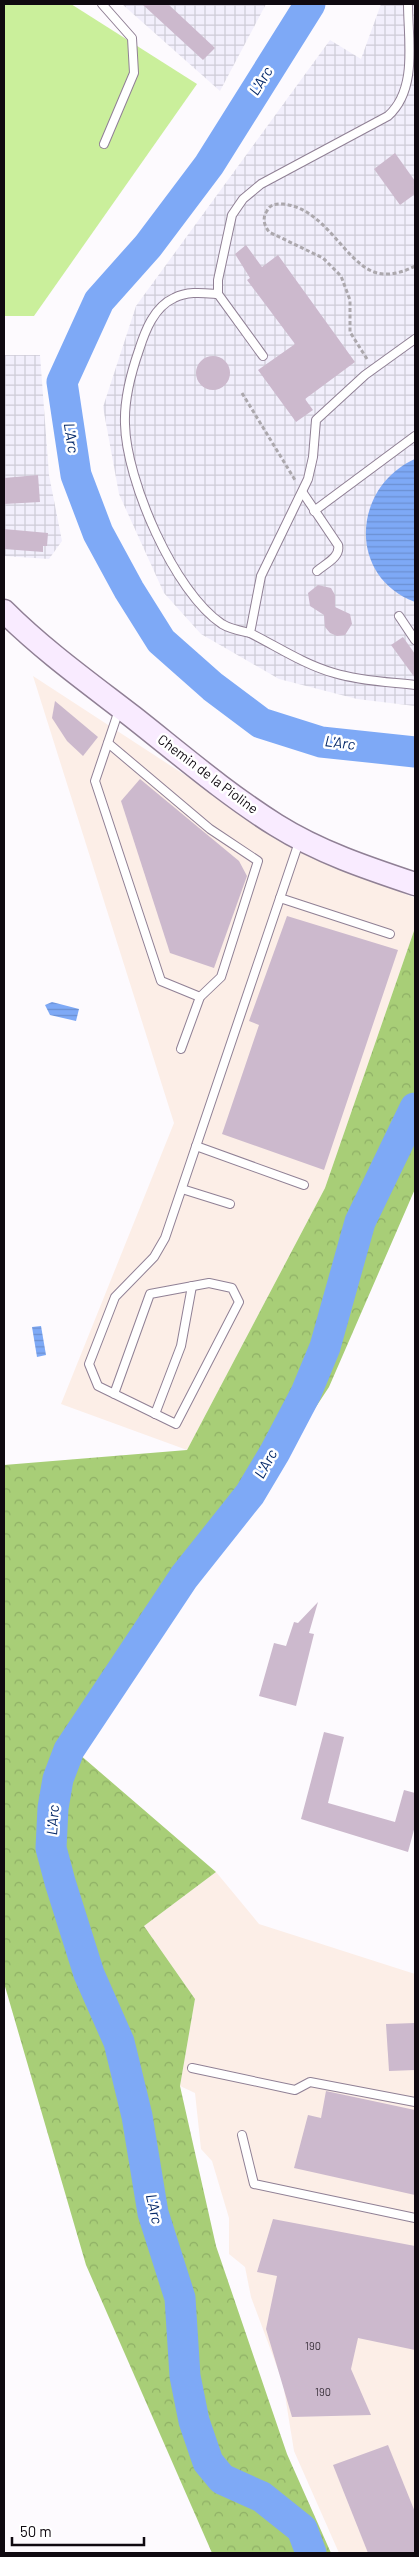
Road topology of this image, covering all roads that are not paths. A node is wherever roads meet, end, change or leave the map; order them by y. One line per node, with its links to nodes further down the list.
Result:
1 (102, 4): 3 (lane)
2 (408, 4): 4 (lane)
3 (104, 144)
4 (218, 294): 6 (lane); 14 (lane)
5 (415, 339): 8 (lane)
6 (263, 356)
7 (415, 436): 9 (lane)
8 (303, 493): 9 (lane); 14 (lane)
9 (314, 511): 10 (lane)
10 (317, 571)
11 (4, 611): 13 (main road, Chemin de la Pioline)
12 (399, 616): 15 (lane)
13 (13, 627): 17 (main road, Chemin de la Pioline)
14 (250, 633): 16 (lane)
15 (415, 640)
16 (415, 684)
17 (120, 707): 18 (lane); 19 (main road, Chemin de la Pioline)
18 (108, 743): 23 (lane); 23 (lane)
19 (300, 837): 20 (main road, Chemin de la Pioline); 21 (lane)
20 (415, 884)
21 (280, 898): 22 (lane); 25 (lane)
22 (390, 934)
23 (200, 997): 24 (lane)
24 (181, 1049)
25 (196, 1146): 26 (lane); 27 (lane)
26 (304, 1185)
27 (182, 1189): 28 (lane); 30 (lane)
28 (230, 1204)
29 (192, 1286): 30 (lane); 31 (lane); 31 (lane)
30 (114, 1394): 31 (lane)
31 (155, 1414)
32 (192, 2068): 33 (lane)
33 (415, 2102)
34 (242, 2135): 35 (lane)
35 (415, 2218)

